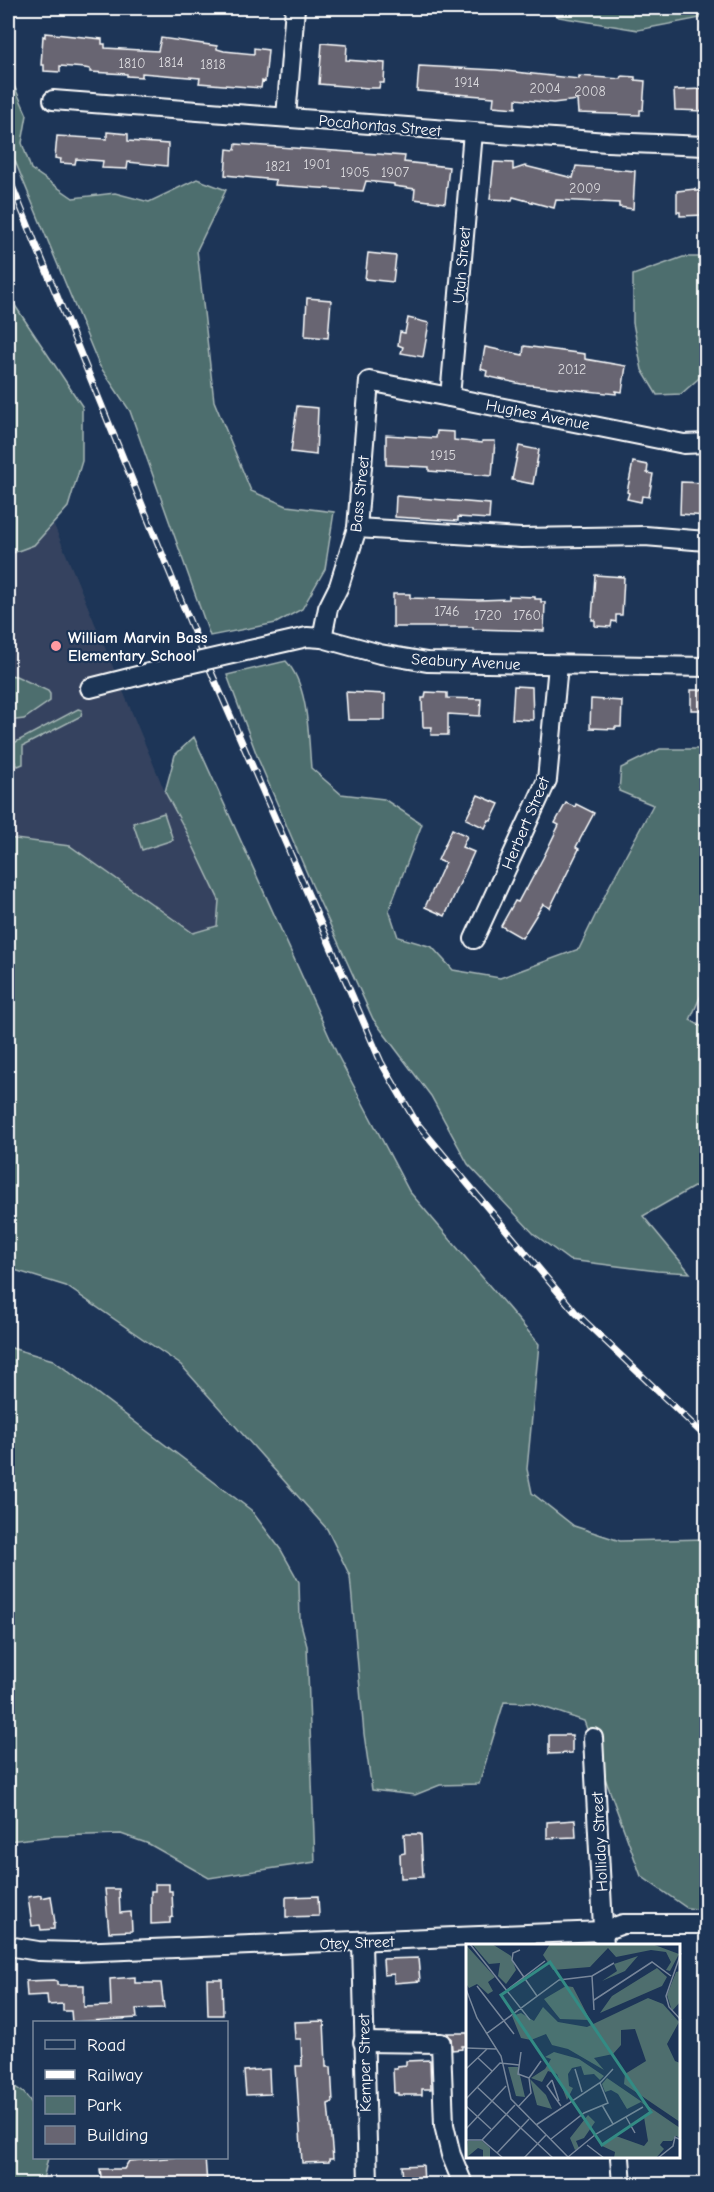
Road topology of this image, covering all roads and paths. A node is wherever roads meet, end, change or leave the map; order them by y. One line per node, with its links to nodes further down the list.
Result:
1 (295, 8): 3 (street)
2 (53, 100): 3 (street, Pocahontas Street)
3 (286, 117): 4 (street, Pocahontas Street)
4 (472, 132): 5 (street, Pocahontas Street); 7 (street, Utah Street)
5 (706, 146)
6 (369, 381): 7 (street, Hughes Avenue); 9 (street, Bass Street)
7 (450, 397): 8 (street, Hughes Avenue)
8 (706, 443)
9 (357, 528): 10 (street); 11 (street, Bass Street)
10 (706, 541)
11 (322, 638): 12 (street, Seabury Avenue); 14 (street, Seabury Avenue, bridge)
12 (558, 664): 13 (street, Seabury Avenue); 15 (street, Herbert Street)
13 (706, 668)
14 (90, 688)
15 (474, 939)
16 (593, 1738): 18 (street, Holliday Street)
17 (706, 1924): 18 (street, Otey Street)
18 (604, 1939): 19 (street, Otey Street)
19 (362, 1942): 20 (street, Otey Street); 21 (street, Kemper Street)
20 (8, 1946)
21 (363, 2042): 23 (street, Kemper Street); 24 (street)
22 (620, 2159): 25 (street)
23 (368, 2184)
24 (463, 2184)
25 (622, 2184)

